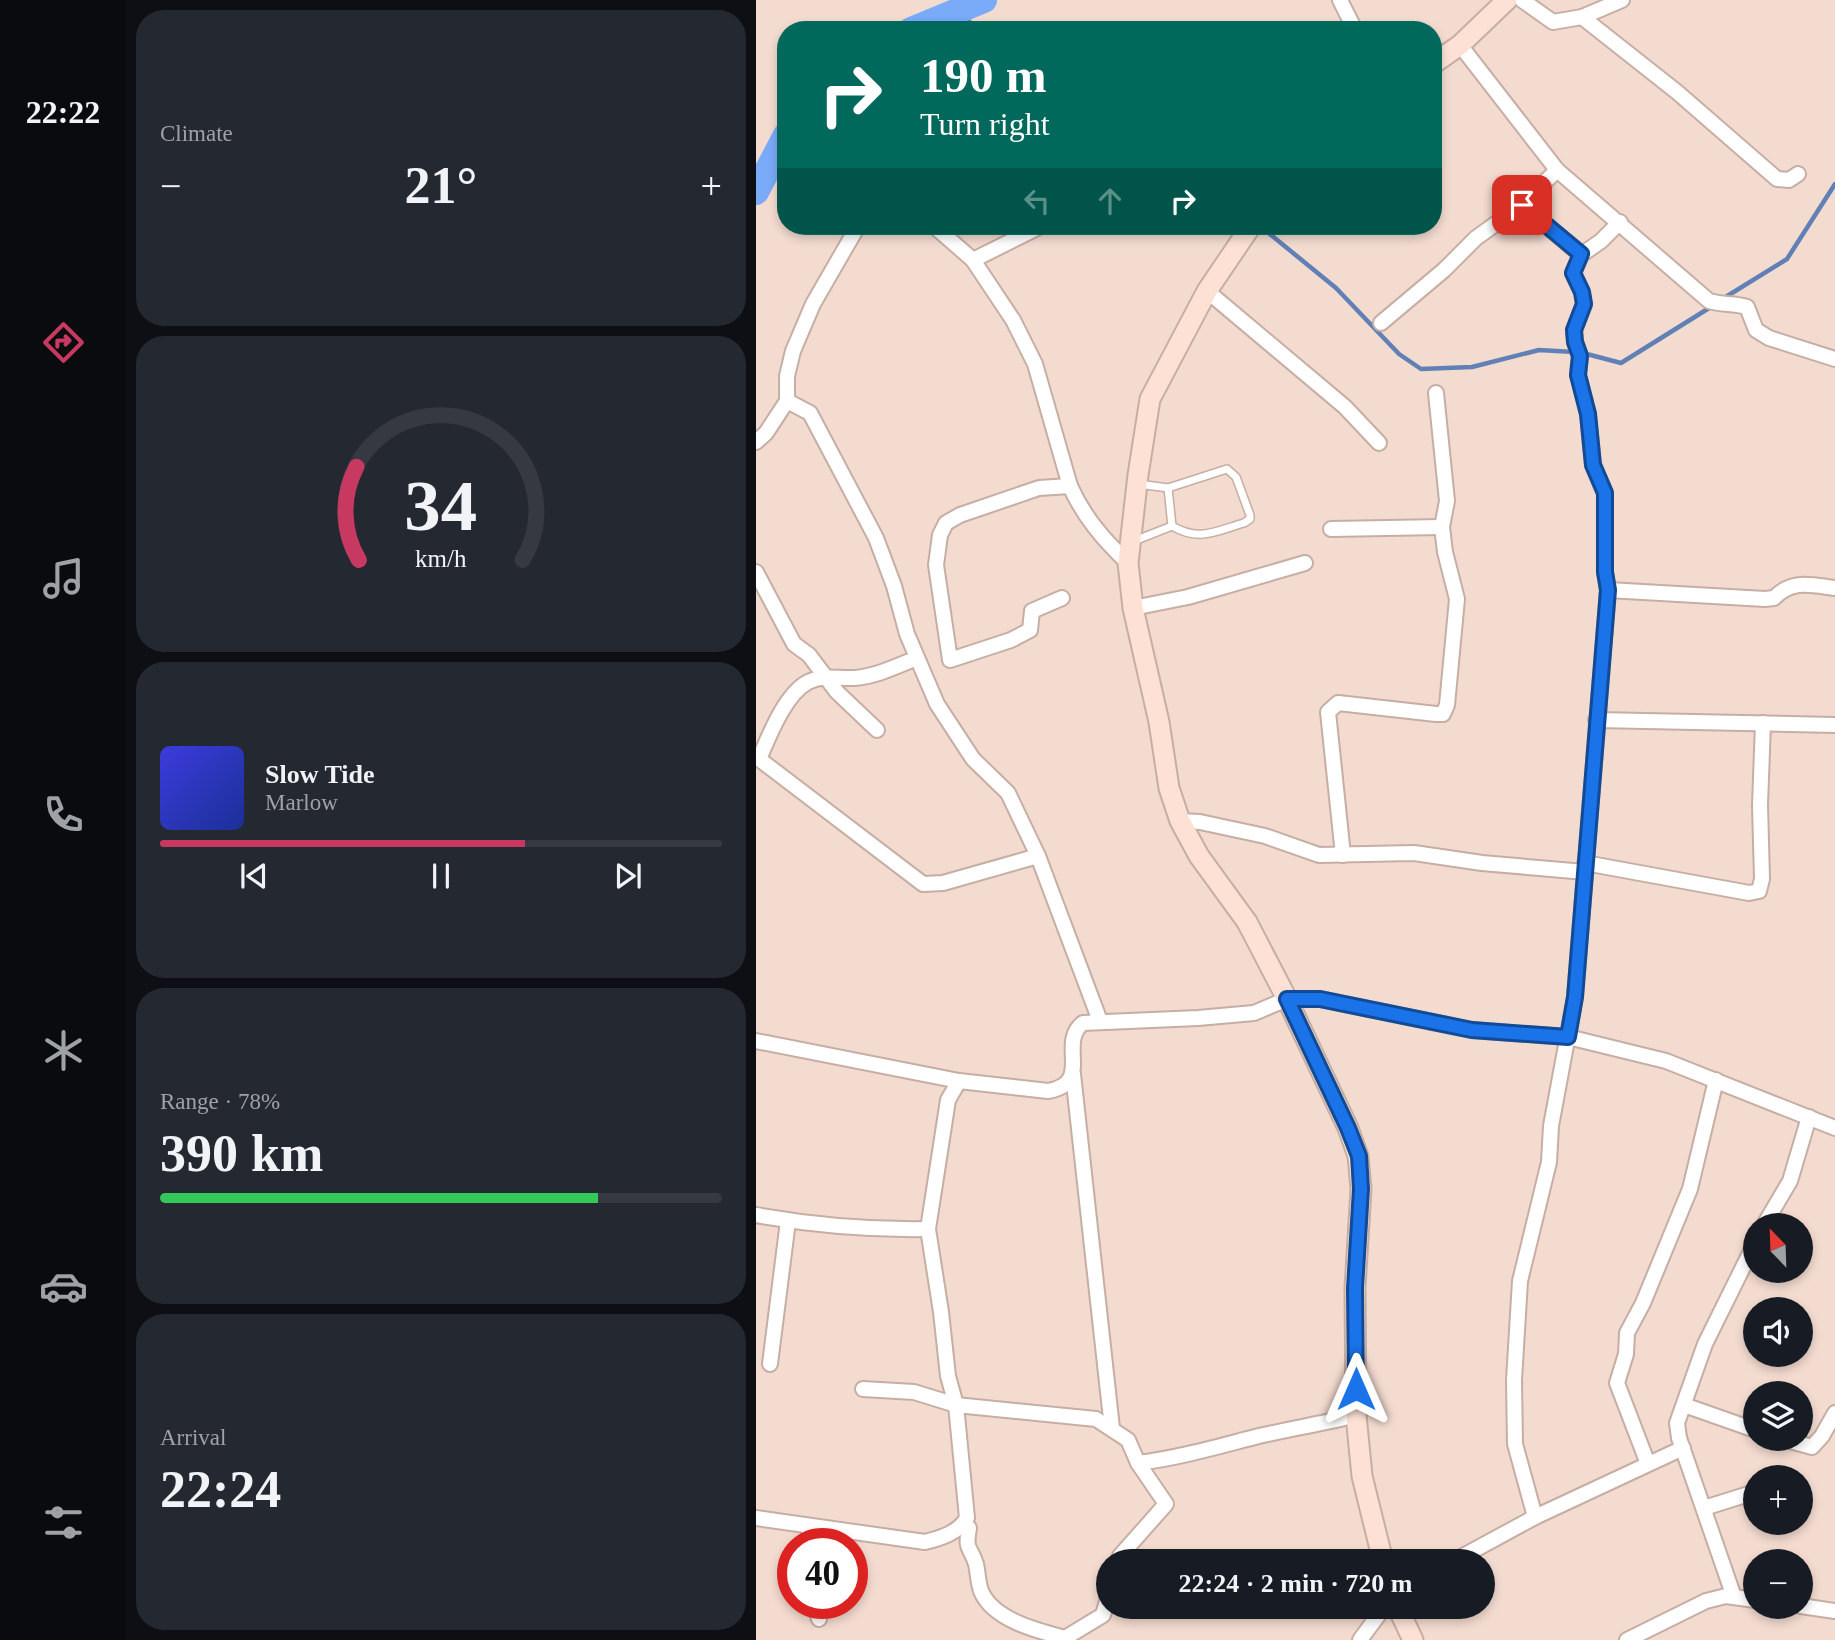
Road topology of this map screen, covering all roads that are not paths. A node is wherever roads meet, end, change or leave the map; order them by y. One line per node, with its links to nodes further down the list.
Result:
1 (1340, 0): 6 (street)
2 (1507, 0): 7 (street)
3 (1522, 0): 5 (street)
4 (1622, 0): 5 (street)
5 (1582, 17): 10 (street)
6 (1350, 21)
7 (1460, 45): 8 (street); 9 (street)
8 (1442, 58)
9 (1557, 170): 11 (street); 12 (street)
10 (1798, 174)
11 (1522, 205): 17 (street); 20 (street)
12 (1620, 222): 17 (street); 21 (street)
13 (853, 235): 23 (street)
14 (944, 235): 18 (street)
15 (1023, 235): 18 (street)
16 (1244, 235): 19 (street)
17 (1581, 254): 37 (street)
18 (972, 260): 27 (street)
19 (1207, 291): 25 (street); 26 (street)
20 (1381, 323)
21 (1835, 359)
22 (1436, 393): 30 (street)
23 (787, 401): 24 (street); 40 (street)
24 (756, 442)
25 (1379, 443)
26 (1137, 484): 28 (lane); 32 (street)
27 (1070, 486): 33 (street); 38 (street)
28 (1168, 488): 29 (lane); 29 (lane)
29 (1172, 526): 32 (lane)
30 (1442, 527): 31 (street); 47 (street)
31 (1331, 529)
32 (1130, 542): 33 (street)
33 (1128, 563): 39 (street)
34 (1305, 564): 39 (street)
35 (756, 572): 41 (street)
36 (1835, 588): 37 (street)
37 (1608, 590): 42 (street)
38 (1062, 598)
39 (1133, 608): 46 (street)
40 (917, 658): 41 (street); 48 (street)
41 (824, 677): 45 (street); 48 (street)
42 (1596, 720): 43 (street); 49 (street)
43 (1763, 723): 44 (street); 49 (street)
44 (1835, 725)
45 (877, 730)
46 (1180, 821): 47 (street); 50 (street)
47 (1343, 855): 49 (street)
48 (1038, 856): 51 (street)
49 (1585, 867): 52 (street)
50 (1287, 999): 51 (street); 52 (street); 69 (street)
51 (1100, 1021): 54 (street)
52 (1568, 1037): 55 (street); 78 (street)
53 (756, 1041): 56 (street)
54 (1073, 1074): 56 (street); 71 (street)
55 (1716, 1080): 57 (street); 75 (street)
56 (959, 1081): 62 (street)
57 (1809, 1117): 58 (street); 59 (street)
58 (1835, 1128)
59 (1772, 1213)
60 (756, 1215): 61 (street)
61 (788, 1221): 62 (street); 64 (street)
62 (928, 1229): 66 (street)
63 (1743, 1267): 67 (street)
64 (770, 1364)
65 (863, 1389): 66 (street)
66 (956, 1405): 71 (street); 81 (street)
67 (1684, 1405): 70 (street); 73 (street)
68 (1835, 1413): 72 (street)
69 (1356, 1415): 74 (street); 83 (street)
70 (1743, 1426)
71 (1112, 1428): 74 (street)
72 (1813, 1446)
73 (1683, 1448): 75 (street); 77 (street)
74 (1138, 1464): 82 (street)
75 (1648, 1464): 78 (street)
76 (1743, 1496): 77 (street)
77 (1704, 1508): 85 (street)
78 (1535, 1517): 84 (street)
79 (756, 1518): 80 (street)
80 (809, 1526): 81 (street)
81 (962, 1527): 89 (street)
82 (1126, 1549)
83 (1380, 1549)
84 (1476, 1549)
85 (1734, 1597): 86 (street); 94 (street)
86 (1743, 1598)
87 (1813, 1608): 88 (street)
88 (1835, 1611)
89 (1096, 1619)
90 (1375, 1619): 92 (street)
91 (1403, 1619): 93 (street)
92 (1360, 1640)
93 (1413, 1640)
94 (1626, 1640)

